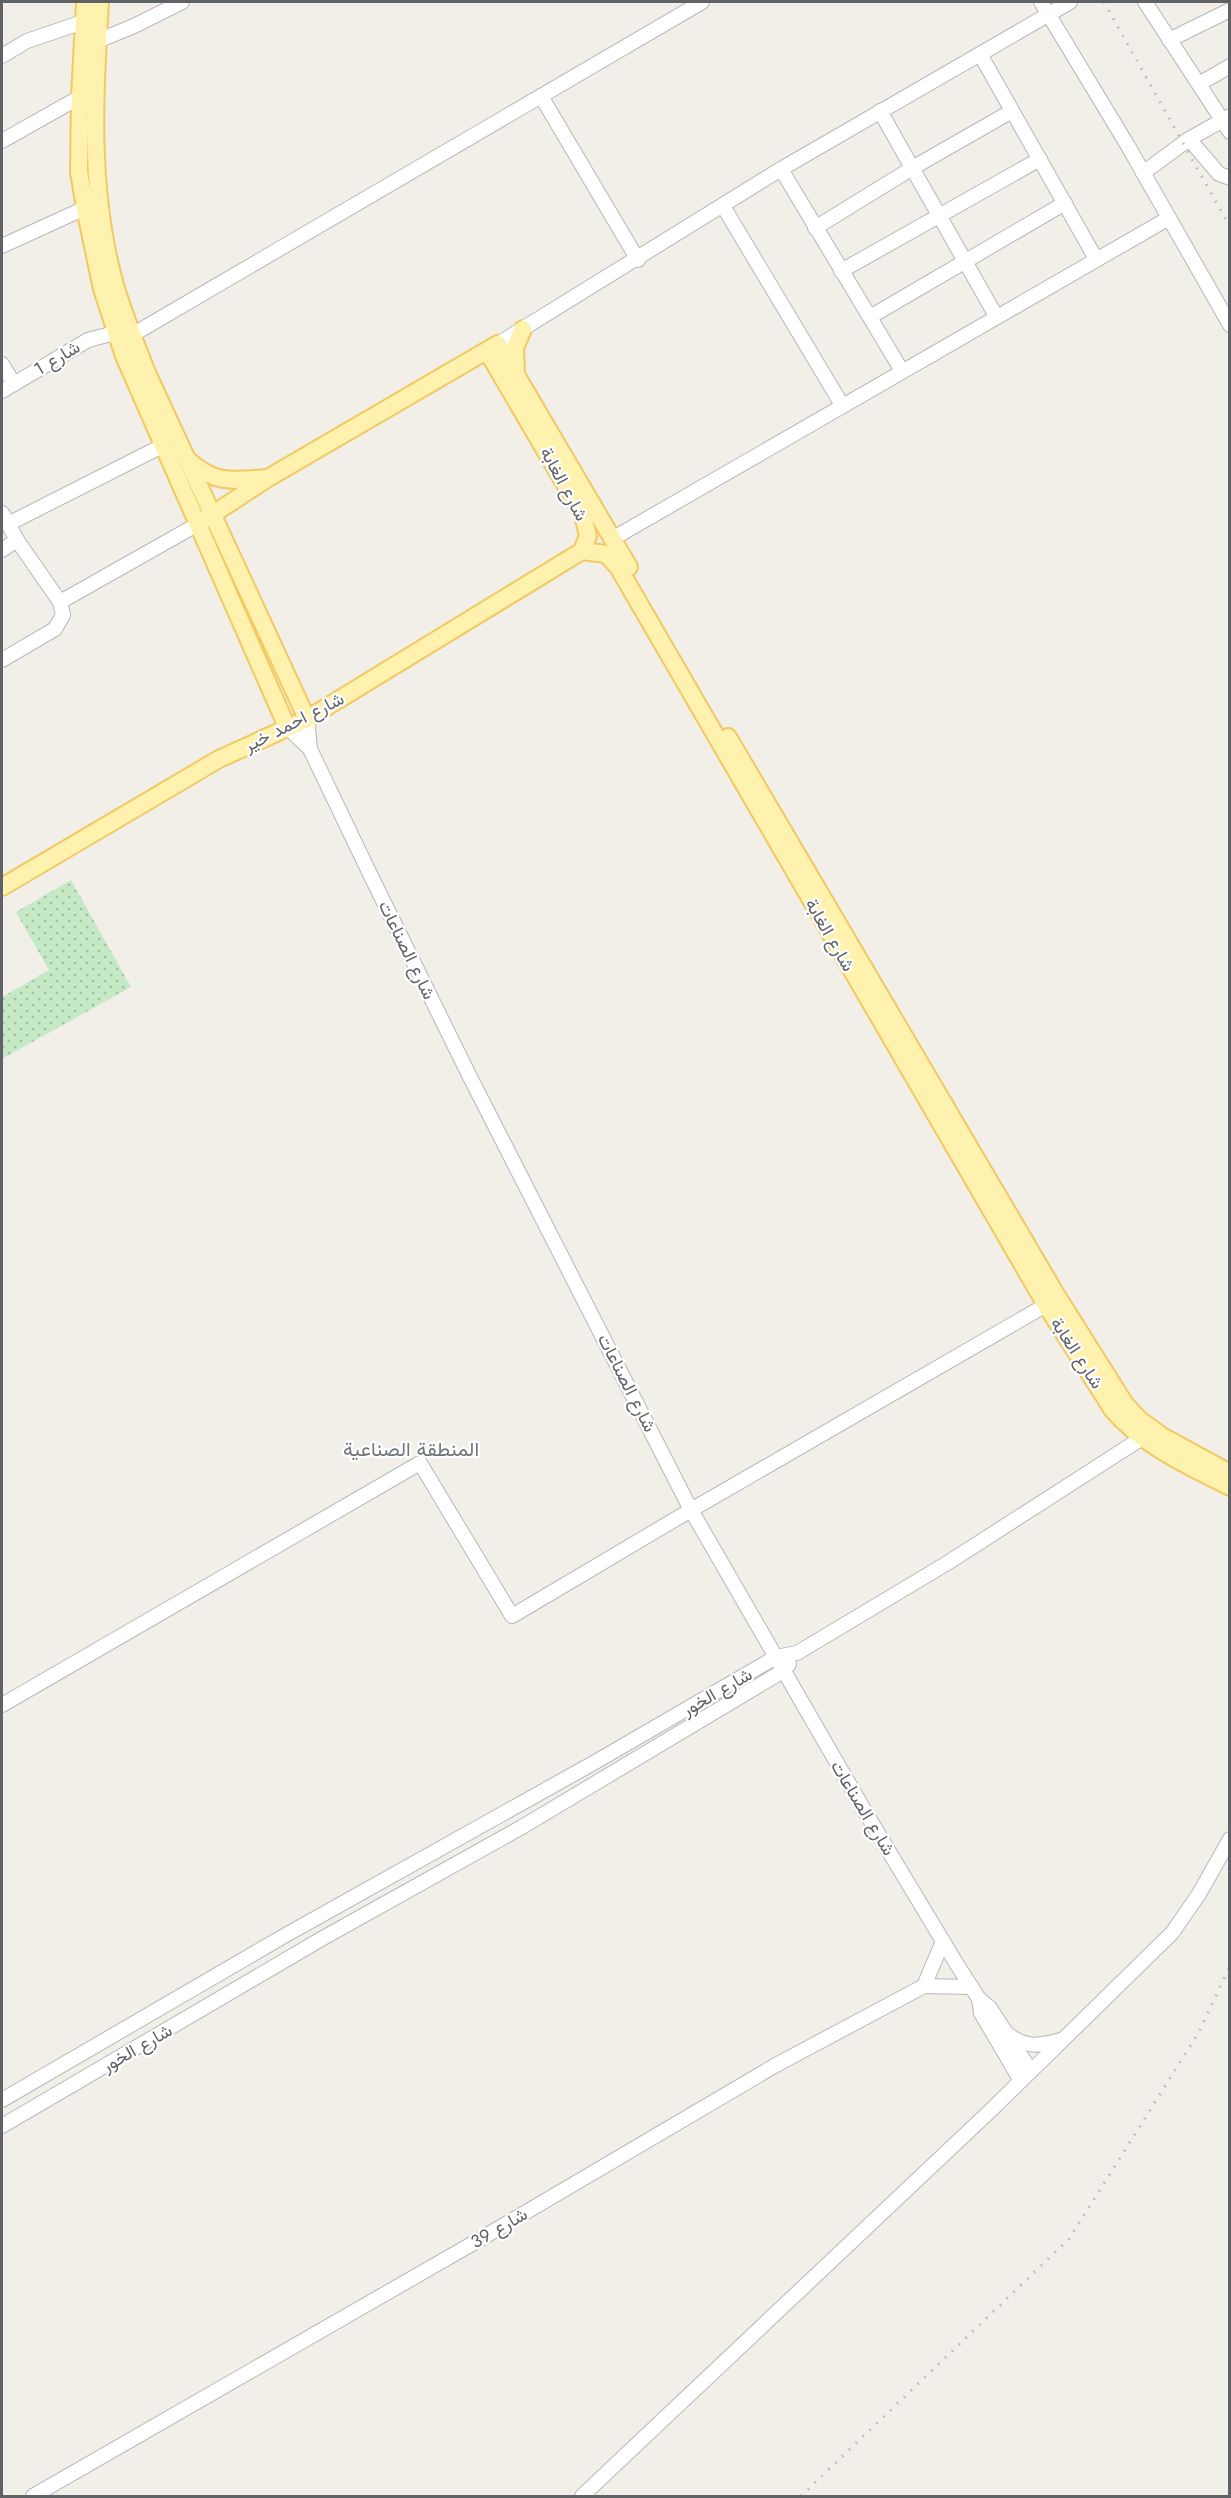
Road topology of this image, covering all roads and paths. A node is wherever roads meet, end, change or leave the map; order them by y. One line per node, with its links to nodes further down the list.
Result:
1 (85, 2): 10 (main road)
2 (100, 2): 12 (main road)
3 (182, 2): 12 (street)
4 (702, 2): 17 (street, شارع 1)
5 (1041, 2): 9 (street)
6 (1070, 2): 9 (street)
7 (1145, 2): 11 (street)
8 (1230, 10): 11 (street)
9 (1048, 14): 13 (street); 27 (street)
10 (84, 22): 12 (main road); 14 (street)
11 (1169, 40): 16 (street)
12 (90, 44): 18 (main road); 44 (main road)
13 (980, 54): 19 (street); 20 (street)
14 (2, 56)
15 (1230, 66): 16 (street)
16 (1199, 84): 21 (street)
17 (541, 96): 37 (street); 44 (street, شارع 1)
18 (80, 97): 23 (street); 31 (main road)
19 (880, 111): 25 (street); 26 (street)
20 (1012, 111): 24 (street); 25 (street)
21 (1227, 122): 22 (street)
22 (1189, 139): 27 (street); 28 (street)
23 (2, 141)
24 (1040, 159): 29 (street); 32 (street)
25 (914, 167): 32 (street); 34 (street)
26 (781, 169): 30 (street); 34 (street)
27 (1143, 173): 33 (street)
28 (1230, 178)
29 (1065, 204): 36 (street); 38 (street)
30 (723, 206): 37 (street); 50 (street)
31 (85, 208): 35 (street); 44 (main road)
32 (939, 214): 38 (street); 39 (street)
33 (1169, 218): 36 (street); 42 (street)
34 (815, 228): 39 (street)
35 (4, 240)
36 (1096, 259): 40 (street)
37 (638, 260): 43 (street)
38 (965, 261): 40 (street); 41 (street)
39 (841, 271): 41 (street)
40 (996, 316): 47 (street)
41 (870, 317): 47 (street)
42 (1230, 325)
43 (523, 329): 45 (street); 48 (main road)
44 (123, 334): 49 (street, شارع 1); 51 (main road); 53 (main road)
45 (492, 348): 48 (main road, شارع الغابة); 52 (main road, شارع الغابة); 54 (main road)
46 (2, 364): 49 (street)
47 (902, 370): 50 (street)
48 (516, 375): 52 (main road, شارع الغابة)
49 (8, 387)
50 (842, 405): 57 (street)
51 (164, 445): 55 (street); 56 (main road)
52 (556, 454): 57 (main road, شارع الغابة); 60 (main road, شارع الغابة)
53 (184, 456): 54 (main road); 56 (main road)
54 (268, 478): 56 (main road)
55 (5, 518): 58 (street)
56 (205, 520): 61 (street); 63 (main road); 64 (main road)
57 (612, 539): 69 (main road, شارع الغابة)
58 (17, 540): 59 (street); 61 (street)
59 (2, 549)
60 (582, 551): 63 (main road, شارع احمد خير); 67 (main road, شارع الغابة)
61 (60, 602): 62 (street)
62 (2, 660)
63 (307, 719): 64 (main road, شارع احمد خير); 65 (street)
64 (287, 727): 65 (street); 66 (main road, شارع احمد خير)
65 (310, 749): 71 (street, شارع الصناعات)
66 (2, 887)
67 (1046, 1305): 68 (main road, شارع الغابة); 71 (street)
68 (1142, 1438): 70 (main road, شارع الغابة); 72 (street, شارع الخور)
69 (1230, 1473)
70 (1230, 1487)
71 (691, 1510): 73 (street, شارع الصناعات); 75 (street)
72 (797, 1653): 73 (street, شارع الخور); 74 (street)
73 (776, 1657): 74 (street, شارع الصناعات); 76 (street, شارع الخور)
74 (783, 1671): 77 (street, شارع الخور); 79 (street, شارع الصناعات)
75 (2, 1705)
76 (512, 1809): 77 (street); 82 (street, شارع الخور)
77 (522, 1827): 85 (street, شارع الخور)
78 (1230, 1839): 84 (street)
79 (943, 1941): 80 (street); 81 (street, شارع الصناعات)
80 (924, 1986): 81 (street, شارع 39); 90 (street, شارع 39)
81 (975, 1993): 83 (street); 87 (street)
82 (130, 2026): 85 (street); 88 (street, شارع الخور)
83 (1002, 2027): 84 (street); 86 (street)
84 (1063, 2039): 86 (street)
85 (142, 2046): 89 (street, شارع الخور)
86 (1031, 2071): 87 (street)
87 (1021, 2081): 91 (street)
88 (2, 2100)
89 (2, 2126)
90 (33, 2496)
91 (582, 2496)

